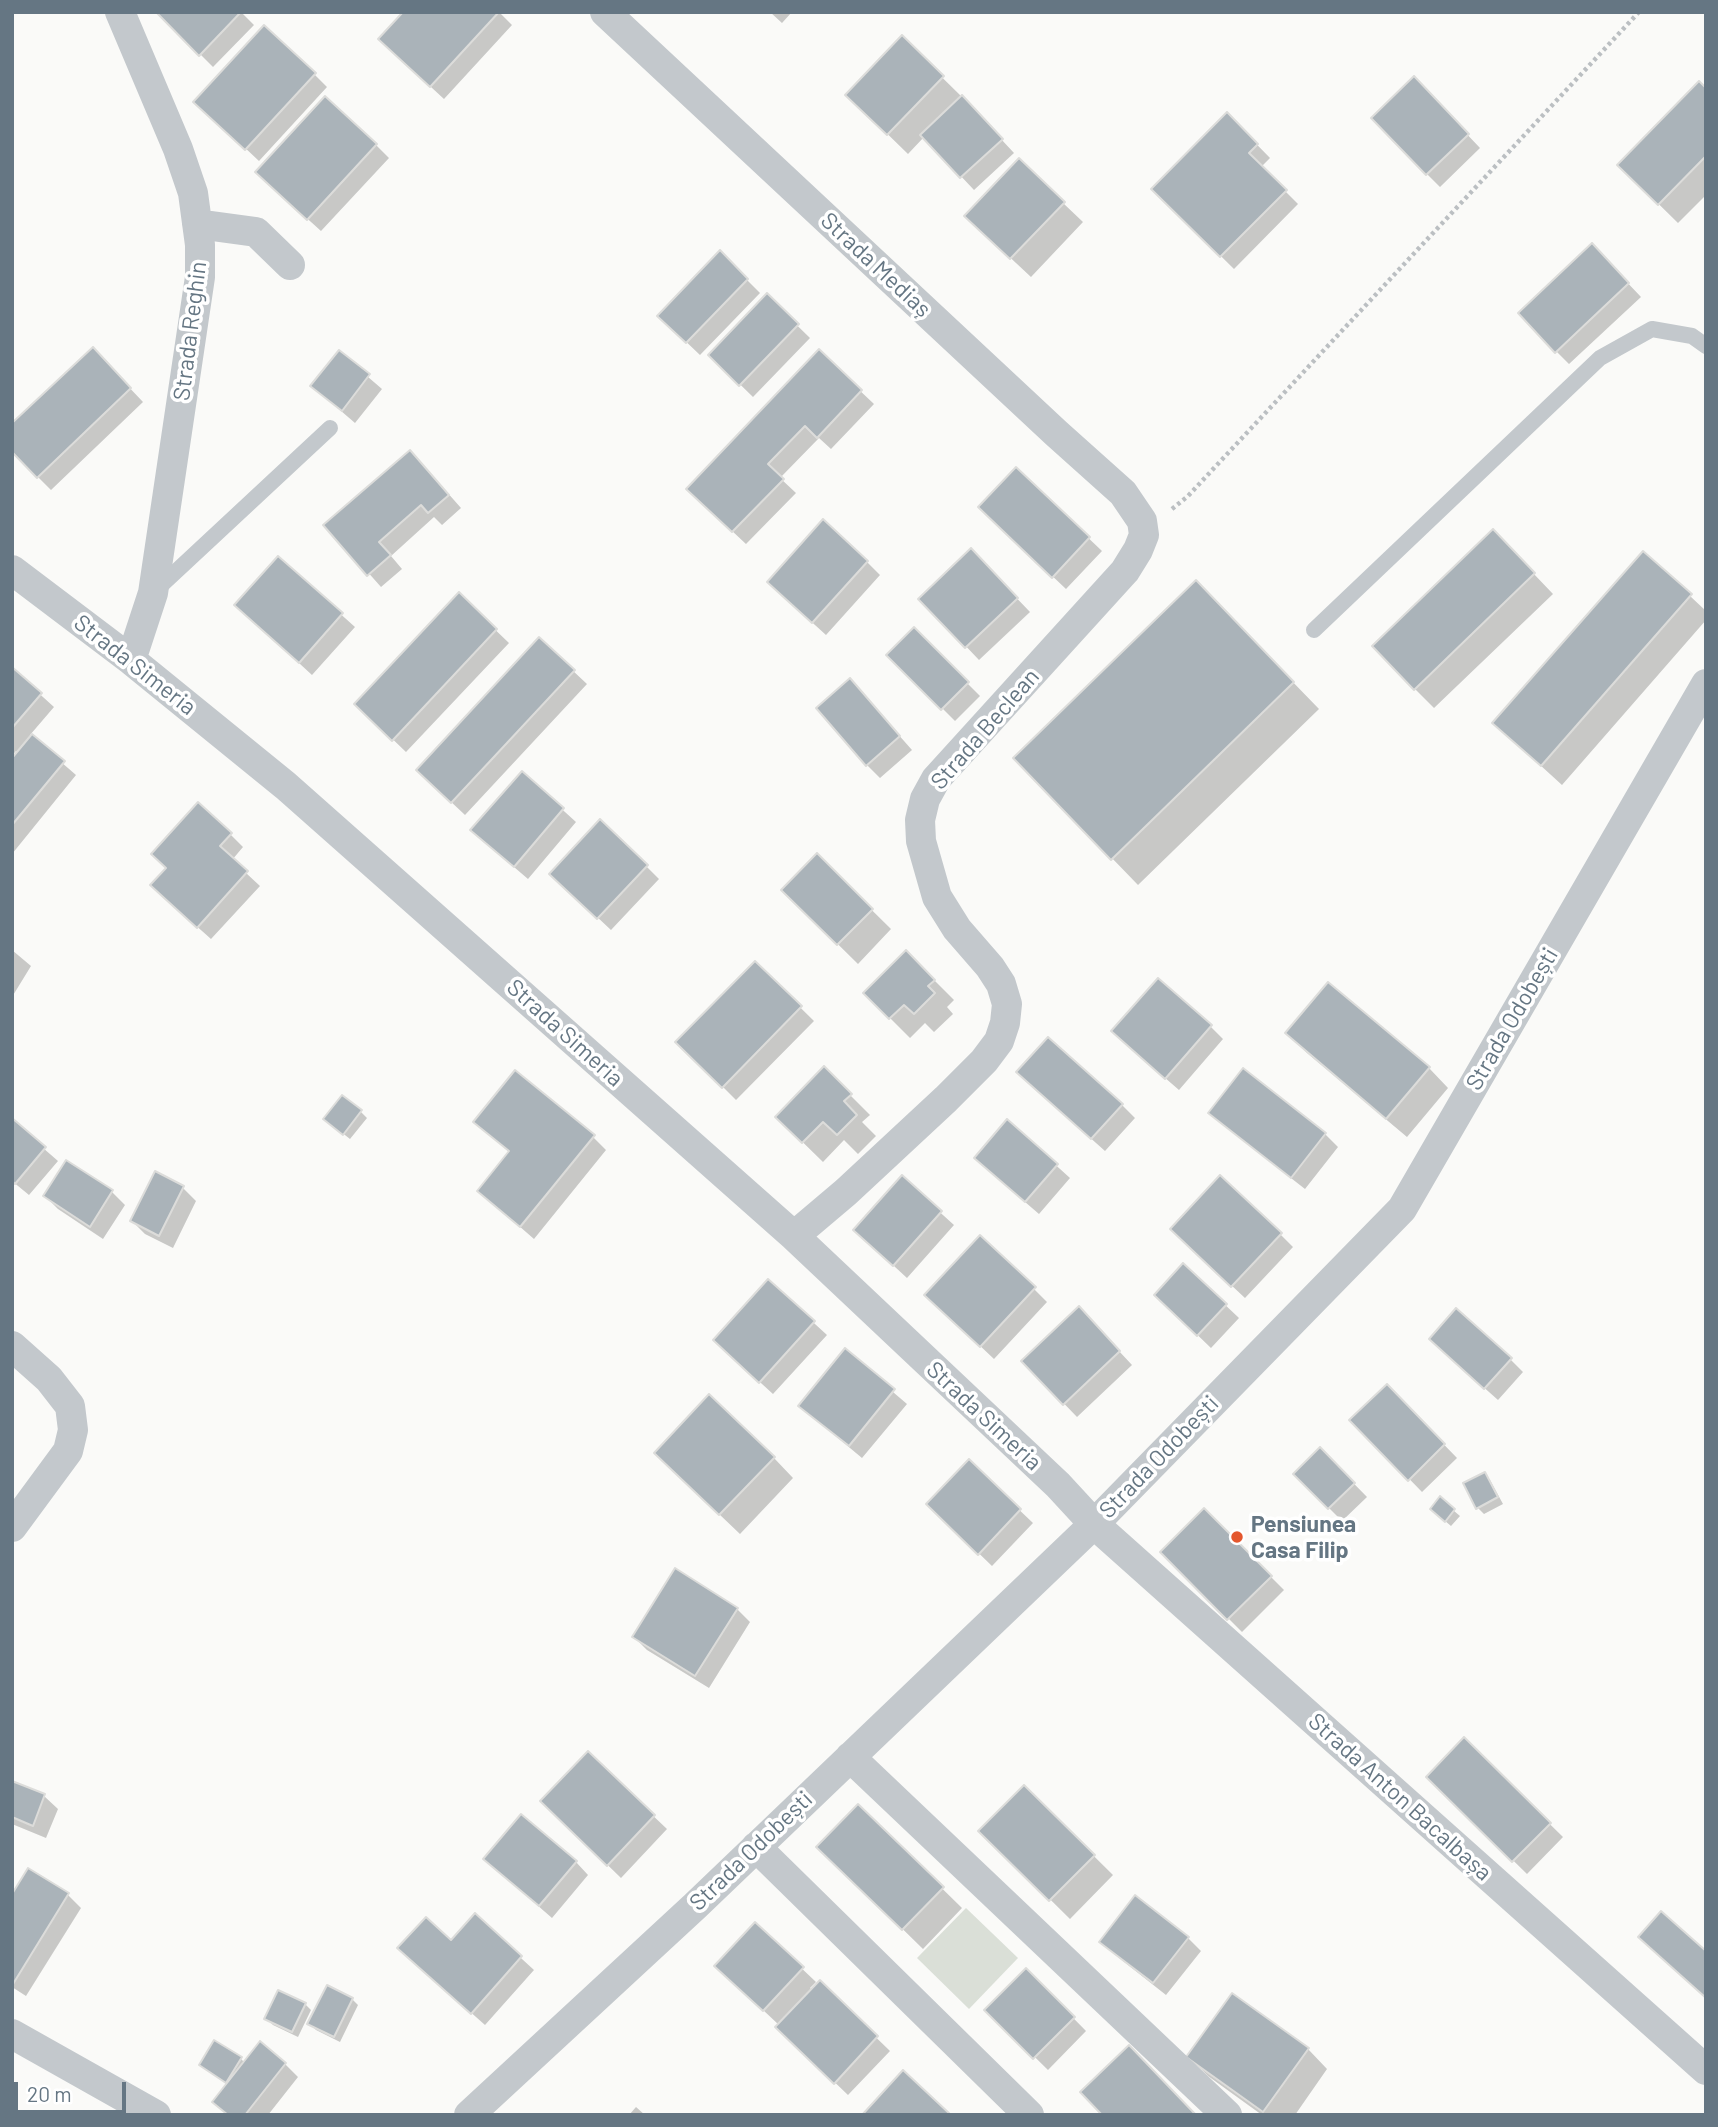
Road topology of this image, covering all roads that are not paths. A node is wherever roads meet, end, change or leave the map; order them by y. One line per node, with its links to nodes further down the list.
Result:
1 (120, 12): 3 (street, Strada Reghin)
2 (605, 12): 7 (street, Strada Mediaș)
3 (197, 224): 4 (street); 9 (street, Strada Reghin)
4 (290, 265)
5 (1706, 346): 10 (lane)
6 (330, 428): 9 (lane)
7 (1142, 521): 13 (street, Strada Beclean)
8 (12, 570): 11 (street, Strada Simeria)
9 (153, 593): 11 (street, Strada Reghin)
10 (1314, 630)
11 (131, 660): 13 (street, Strada Simeria)
12 (1706, 684): 15 (street, Strada Odobești)
13 (794, 1236): 15 (street, Strada Simeria)
14 (12, 1346): 16 (street)
15 (1094, 1524): 17 (street, Strada Odobești); 20 (street, Strada Anton Bacalbașa)
16 (12, 1528)
17 (850, 1757): 18 (street, Strada Odobești); 24 (street)
18 (756, 1847): 22 (street, Strada Odobești); 23 (street)
19 (12, 2034): 21 (street)
20 (1706, 2070)
21 (156, 2115)
22 (469, 2115)
23 (1029, 2115)
24 (1227, 2115)

